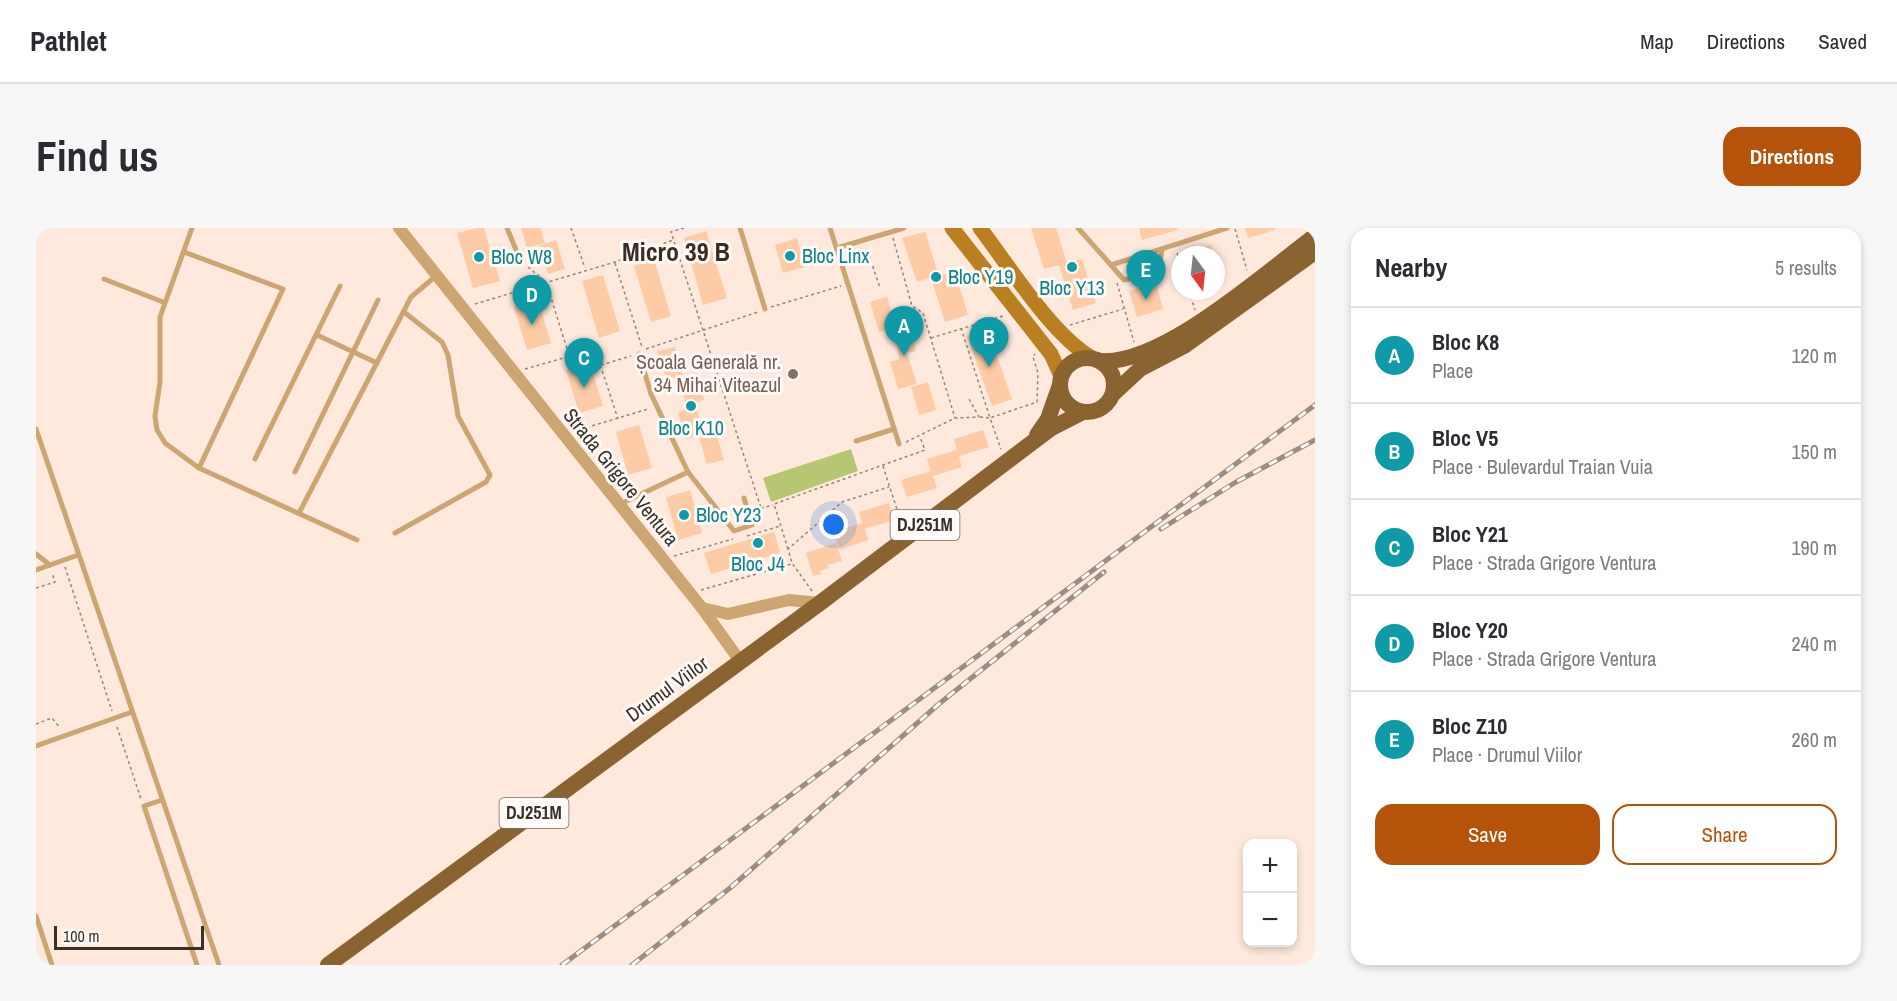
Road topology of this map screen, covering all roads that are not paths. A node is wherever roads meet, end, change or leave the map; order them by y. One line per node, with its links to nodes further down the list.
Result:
1 (192, 228): 14 (lane)
2 (507, 228): 16 (lane)
3 (740, 228): 23 (lane)
4 (830, 228): 12 (lane)
5 (904, 228): 12 (lane)
6 (952, 228): 30 (main road)
7 (1078, 228): 17 (lane)
8 (1227, 228): 13 (lane)
9 (403, 229): 18 (street, Strada Grigore Ventura)
10 (982, 229): 28 (main road)
11 (1315, 236): 28 (highway)
12 (837, 248): 34 (lane)
13 (1162, 250): 17 (lane); 17 (lane)
14 (184, 252): 22 (lane); 39 (lane)
15 (1315, 252): 31 (highway, DJ251M)
16 (521, 262)
17 (1111, 265)
18 (437, 275): 24 (lane); 43 (street, Strada Grigore Ventura)
19 (104, 279): 22 (lane)
20 (340, 286): 25 (lane)
21 (378, 300): 26 (lane)
22 (164, 302): 39 (lane)
23 (765, 309)
24 (404, 312): 29 (lane); 45 (lane)
25 (317, 335): 26 (lane); 38 (lane)
26 (353, 352): 29 (lane); 40 (lane)
27 (639, 354): 41 (lane)
28 (1096, 359): 30 (highway); 31 (highway)
29 (377, 363): 44 (lane)
30 (1060, 380): 32 (highway); 37 (highway, Drumul Viilor / DJ251M)
31 (1113, 394): 32 (highway, DJ251M)
32 (1083, 412): 37 (highway, Drumul Viilor / DJ251M)
33 (36, 429): 48 (lane)
34 (894, 429): 35 (lane); 36 (lane)
35 (856, 441)
36 (899, 444)
37 (1029, 446): 51 (highway, Drumul Viilor / DJ251M)
38 (255, 459)
39 (199, 468): 44 (lane)
40 (295, 472)
41 (688, 472): 42 (lane); 43 (lane)
42 (744, 498)
43 (620, 504): 52 (street, Strada Grigore Ventura)
44 (299, 513): 46 (lane)
45 (395, 533)
46 (357, 540)
47 (36, 554): 49 (lane)
48 (78, 555): 49 (lane); 54 (lane)
49 (50, 565): 50 (lane)
50 (36, 570)
51 (820, 603): 52 (street); 53 (highway, Drumul Viilor / DJ251M)
52 (702, 608): 53 (street, Strada Grigore Ventura)
53 (740, 661): 62 (highway, Drumul Viilor / DJ251M)
54 (132, 712): 55 (lane); 56 (lane)
55 (36, 746)
56 (162, 800): 59 (lane); 61 (lane)
57 (36, 916): 58 (lane)
58 (52, 965)
59 (197, 965)
60 (212, 965): 61 (lane)
61 (219, 965)
62 (328, 965)

